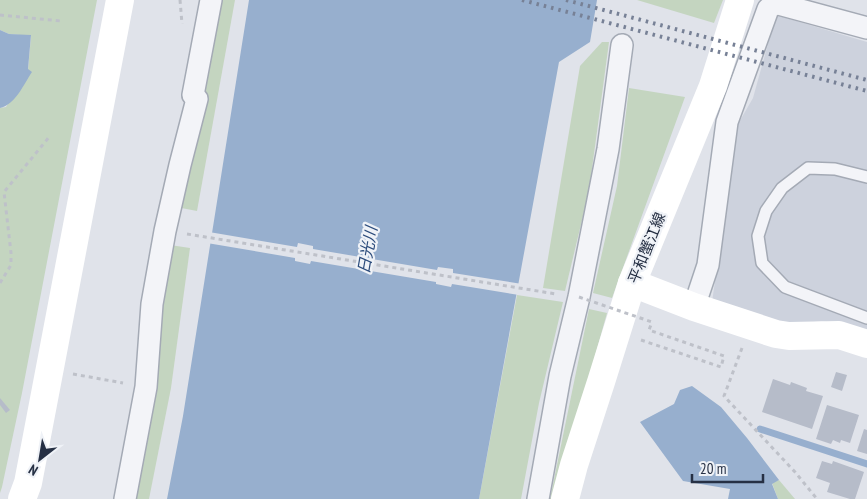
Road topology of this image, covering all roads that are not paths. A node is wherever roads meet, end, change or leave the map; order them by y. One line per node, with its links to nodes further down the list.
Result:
1 (120, 0): 12 (street)
2 (210, 0): 13 (street)
3 (740, 0): 8 (street, 平和蟹江線)
4 (775, 1): 5 (street); 9 (street)
5 (867, 28)
6 (622, 45): 14 (street)
7 (867, 177): 10 (lane)
8 (632, 282): 9 (street); 15 (street, 平和蟹江線)
9 (694, 307): 11 (street)
10 (867, 318)
11 (867, 344)
12 (22, 499)
13 (125, 499)
14 (538, 499)
15 (565, 499)

